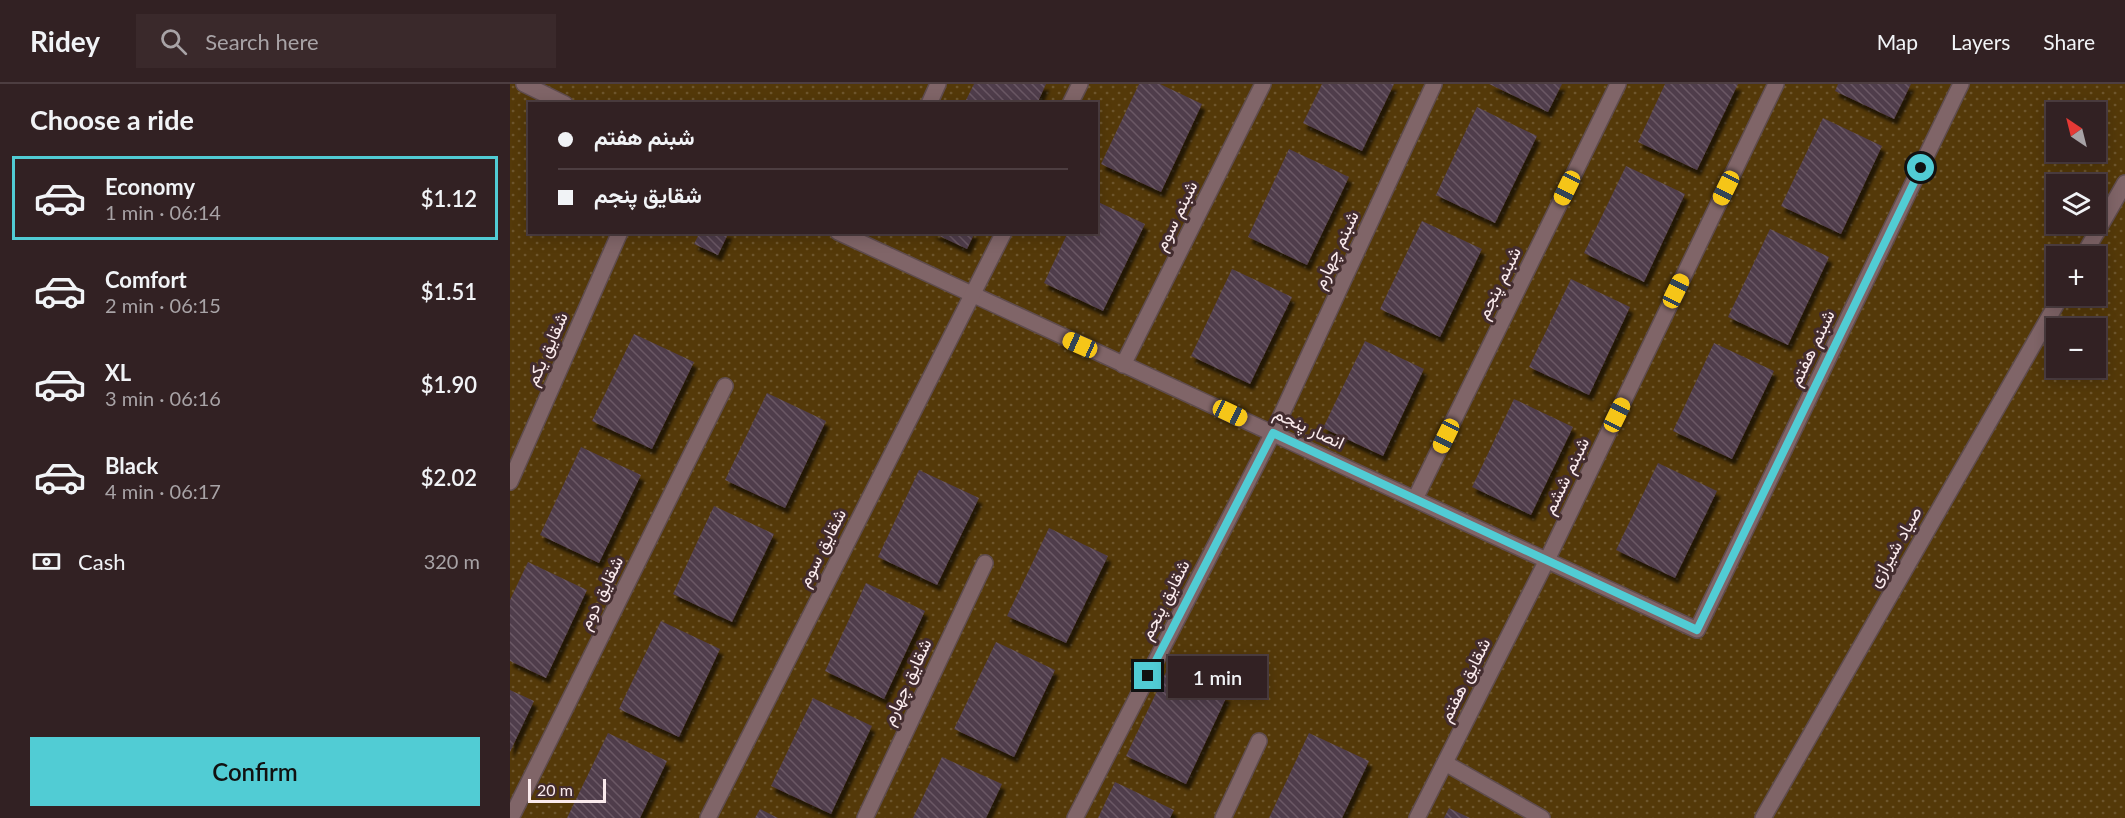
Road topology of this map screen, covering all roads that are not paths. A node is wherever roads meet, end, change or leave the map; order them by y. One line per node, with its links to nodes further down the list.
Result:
1 (524, 84): 9 (street)
2 (938, 84): 10 (street)
3 (1080, 84): 11 (street)
4 (1263, 84): 20 (street, شبنم سوم)
5 (1434, 84): 22 (street, شبنم چهارم)
6 (1618, 84): 24 (street, شبنم پنجم)
7 (1776, 84): 25 (street, شبنم ششم)
8 (1961, 84): 27 (street, شبنم هفتم)
9 (561, 102)
10 (930, 102)
11 (1071, 102)
12 (2125, 183): 17 (street)
13 (619, 234): 23 (street, شقایق یکم)
14 (847, 234): 16 (street, انصار پنجم)
15 (1003, 234): 18 (street, شقایق سوم)
16 (864, 238): 18 (street, انصار پنجم)
17 (2089, 246)
18 (972, 296): 20 (street, انصار پنجم); 31 (street, شقایق سوم)
19 (2055, 306): 37 (street, صیاد شیرازی)
20 (1124, 365): 22 (street, انصار پنجم)
21 (725, 386): 30 (street, شقایق دوم)
22 (1273, 433): 24 (street, انصار پنجم); 33 (street, شقایق پنجم)
23 (510, 482)
24 (1415, 499): 25 (street, انصار پنجم)
25 (1547, 560): 27 (street, انصار پنجم); 29 (street, شقایق هفتم)
26 (985, 563): 32 (street, شقایق چهارم)
27 (1697, 630)
28 (1259, 741): 34 (street)
29 (1445, 763): 35 (street, شقایق هفتم); 36 (street)
30 (511, 818)
31 (708, 818)
32 (864, 818)
33 (1075, 818)
34 (1223, 818)
35 (1417, 818)
36 (1542, 818)
37 (1763, 818)

